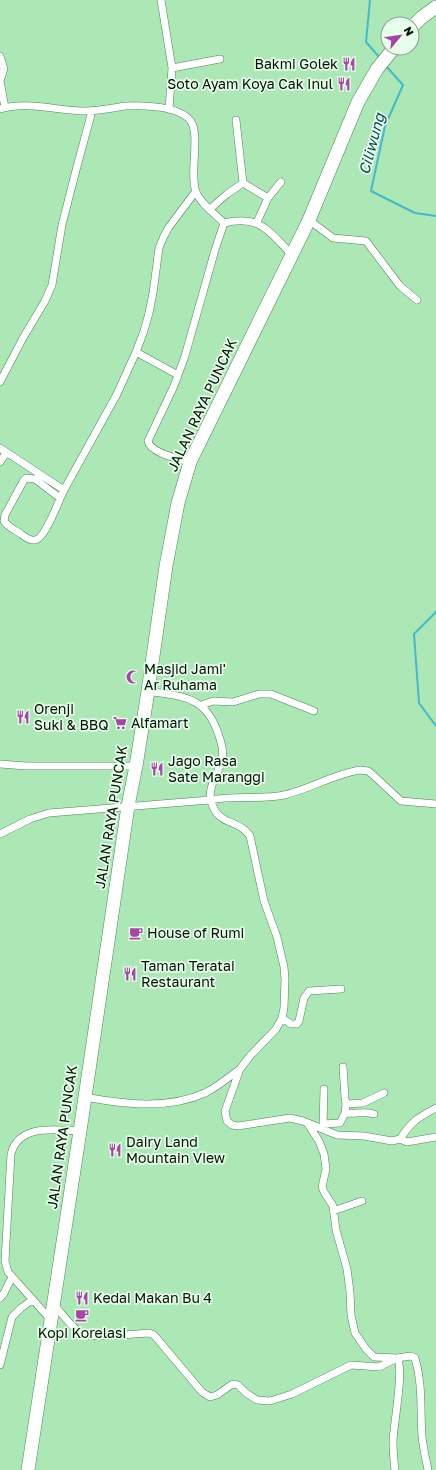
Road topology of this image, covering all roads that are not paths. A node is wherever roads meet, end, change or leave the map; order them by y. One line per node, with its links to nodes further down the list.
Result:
1 (161, 0): 7 (street)
2 (436, 7): 3 (highway)
3 (420, 19)
4 (0, 56): 8 (street)
5 (388, 56): 17 (highway, JALAN RAYA PUNCAK)
6 (220, 59): 7 (street)
7 (172, 68): 9 (street)
8 (2, 108): 10 (street)
9 (169, 109): 10 (street); 14 (street)
10 (92, 111): 24 (street)
11 (236, 120): 13 (street)
12 (281, 182): 15 (street)
13 (243, 183): 15 (street); 16 (street)
14 (196, 191): 16 (street); 22 (street)
15 (268, 198): 18 (street)
16 (210, 209): 19 (street)
17 (309, 220): 20 (highway, JALAN RAYA PUNCAK); 21 (street)
18 (257, 222): 19 (street); 20 (street)
19 (224, 223): 23 (street)
20 (292, 255): 27 (highway, JALAN RAYA PUNCAK)
21 (417, 300)
22 (136, 352): 23 (street); 28 (street)
23 (178, 376): 27 (street)
24 (0, 382)
25 (3, 450): 26 (street); 28 (street)
26 (0, 462)
27 (190, 462): 30 (highway, JALAN RAYA PUNCAK)
28 (64, 490): 29 (street)
29 (60, 498): 29 (street)
30 (148, 692): 31 (street); 34 (highway, JALAN RAYA PUNCAK)
31 (202, 705): 32 (street); 35 (street)
32 (314, 711)
33 (0, 764): 34 (street)
34 (136, 766): 37 (highway, JALAN RAYA PUNCAK)
35 (210, 800): 36 (street); 37 (street); 40 (street)
36 (436, 804)
37 (128, 806): 38 (street); 45 (highway, JALAN RAYA PUNCAK)
38 (0, 834)
39 (341, 989): 40 (street)
40 (282, 1018): 42 (street)
41 (343, 1067): 46 (street)
42 (240, 1069): 45 (street); 50 (street)
43 (324, 1089): 51 (street)
44 (384, 1093): 46 (street)
45 (84, 1097): 52 (highway, JALAN RAYA PUNCAK)
46 (346, 1104): 48 (street)
47 (436, 1108): 54 (street)
48 (345, 1113): 49 (street); 51 (street)
49 (374, 1114)
50 (308, 1123): 51 (street); 56 (street)
51 (323, 1127): 54 (street)
52 (80, 1131): 57 (street); 60 (highway, JALAN RAYA PUNCAK)
53 (436, 1137): 54 (street)
54 (400, 1139)
55 (362, 1201): 56 (street)
56 (333, 1211): 62 (street)
57 (12, 1277): 58 (street); 59 (street)
58 (0, 1298)
59 (32, 1300): 61 (street); 63 (street)
60 (54, 1304): 61 (highway, JALAN RAYA PUNCAK); 62 (street)
61 (51, 1320): 64 (highway, JALAN RAYA PUNCAK)
62 (397, 1358): 65 (street); 66 (street)
63 (0, 1365)
64 (28, 1470)
65 (395, 1470)
66 (428, 1470)

